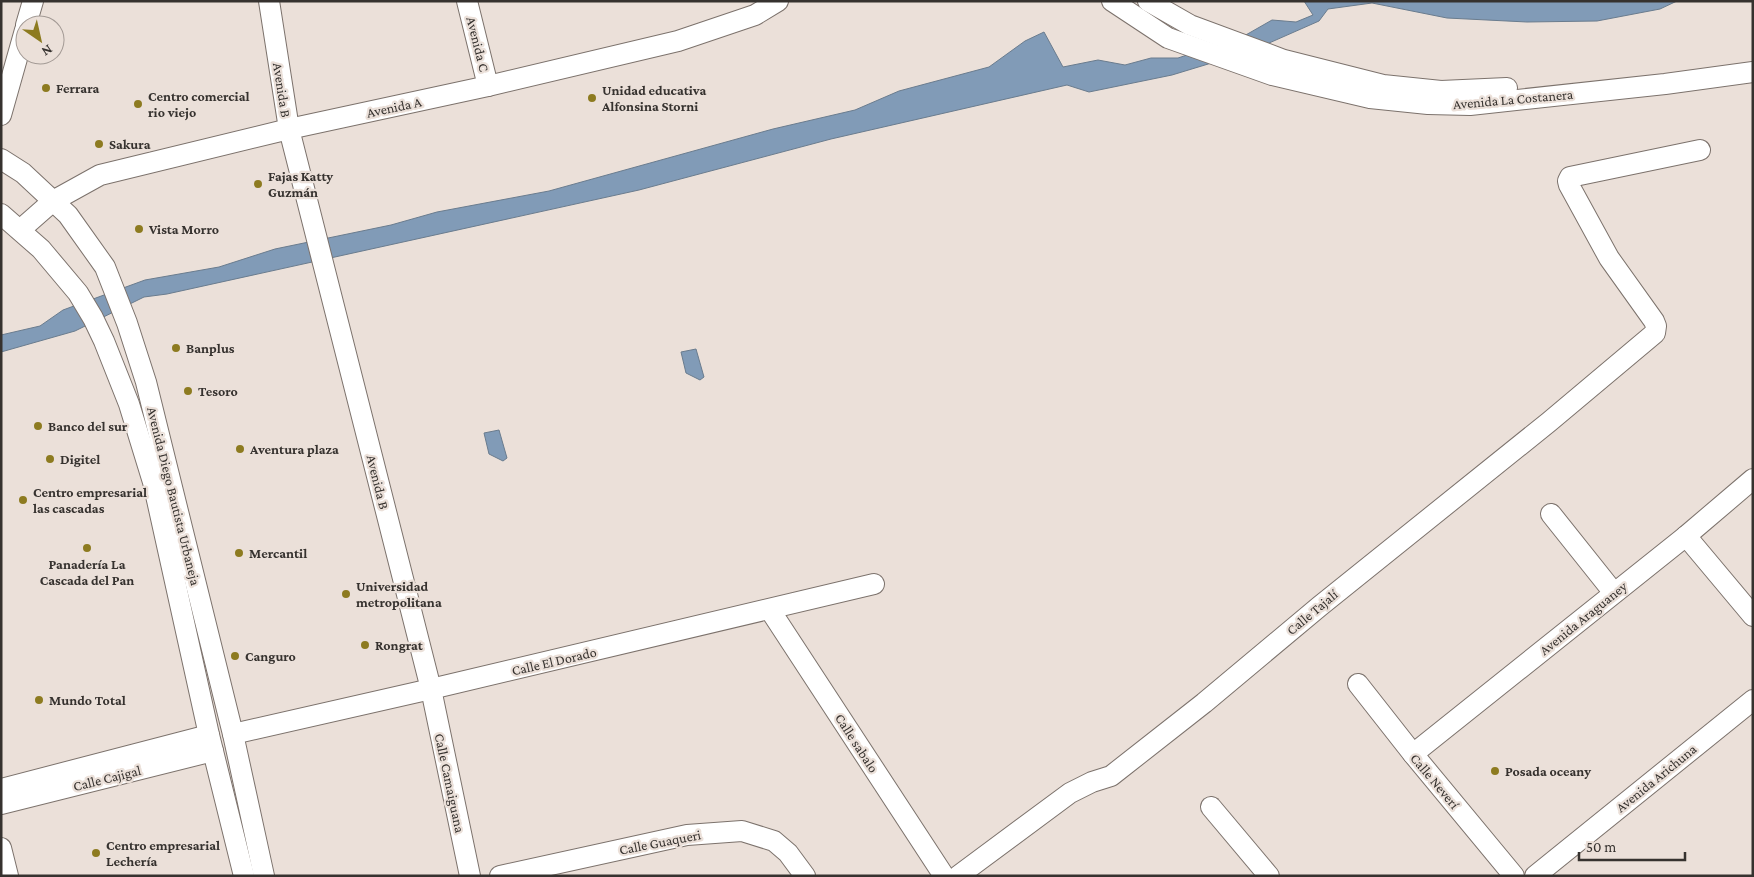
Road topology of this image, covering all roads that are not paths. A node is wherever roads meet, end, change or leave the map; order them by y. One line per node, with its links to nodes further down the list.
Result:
1 (33, 1): 7 (street)
2 (269, 1): 13 (street, Avenida B)
3 (467, 1): 11 (street, Avenida C)
4 (778, 1): 11 (street, Avenida A)
5 (1112, 1): 6 (street, Avenida La Costanera)
6 (1142, 9): 8 (street, Avenida La Costanera); 10 (street, Avenida La Costanera)
7 (29, 15)
8 (1753, 61)
9 (15, 65): 12 (street)
10 (1753, 72)
11 (488, 86): 13 (street, Avenida A)
12 (1, 115)
13 (289, 129): 16 (street, Avenida A); 27 (street, Avenida B)
14 (1700, 150): 44 (street, Calle Tajalí)
15 (1, 159): 16 (street, Avenida Diego Bautista Urbaneja)
16 (53, 201): 18 (street, Avenida A); 29 (street, Avenida Diego Bautista Urbaneja)
17 (1, 214): 18 (street, Avenida Diego Bautista Urbaneja)
18 (20, 230): 30 (street, Avenida Diego Bautista Urbaneja)
19 (1753, 479): 21 (street, Avenida Araguaney)
20 (1551, 514): 23 (street)
21 (1686, 536): 23 (street, Avenida Araguaney); 25 (street)
22 (874, 584): 24 (street, Calle El Dorado)
23 (1614, 593): 31 (street, Avenida Araguaney)
24 (770, 610): 27 (street, Calle El Dorado); 43 (street, Calle sabalo)
25 (1753, 616)
26 (1358, 684): 31 (street, Calle Neverí)
27 (431, 690): 29 (street, Calle El Dorado); 40 (street, Calle Camaiguana)
28 (1753, 700): 46 (street, Avenida Arichuna)
29 (232, 734): 39 (street, Avenida Diego Bautista Urbaneja)
30 (211, 743): 32 (street, Calle Cajigal); 33 (street, Calle Cajigal); 38 (street, Avenida Diego Bautista Urbaneja)
31 (1413, 754): 45 (street, Calle Neverí)
32 (1, 790)
33 (1, 804)
34 (1211, 807): 36 (street)
35 (1, 848): 37 (street)
36 (1267, 875)
37 (8, 876)
38 (244, 876)
39 (264, 876)
40 (470, 876)
41 (500, 876): 42 (street, Calle Guaqueri)
42 (805, 876)
43 (944, 876)
44 (958, 876)
45 (1514, 876)
46 (1535, 876)

